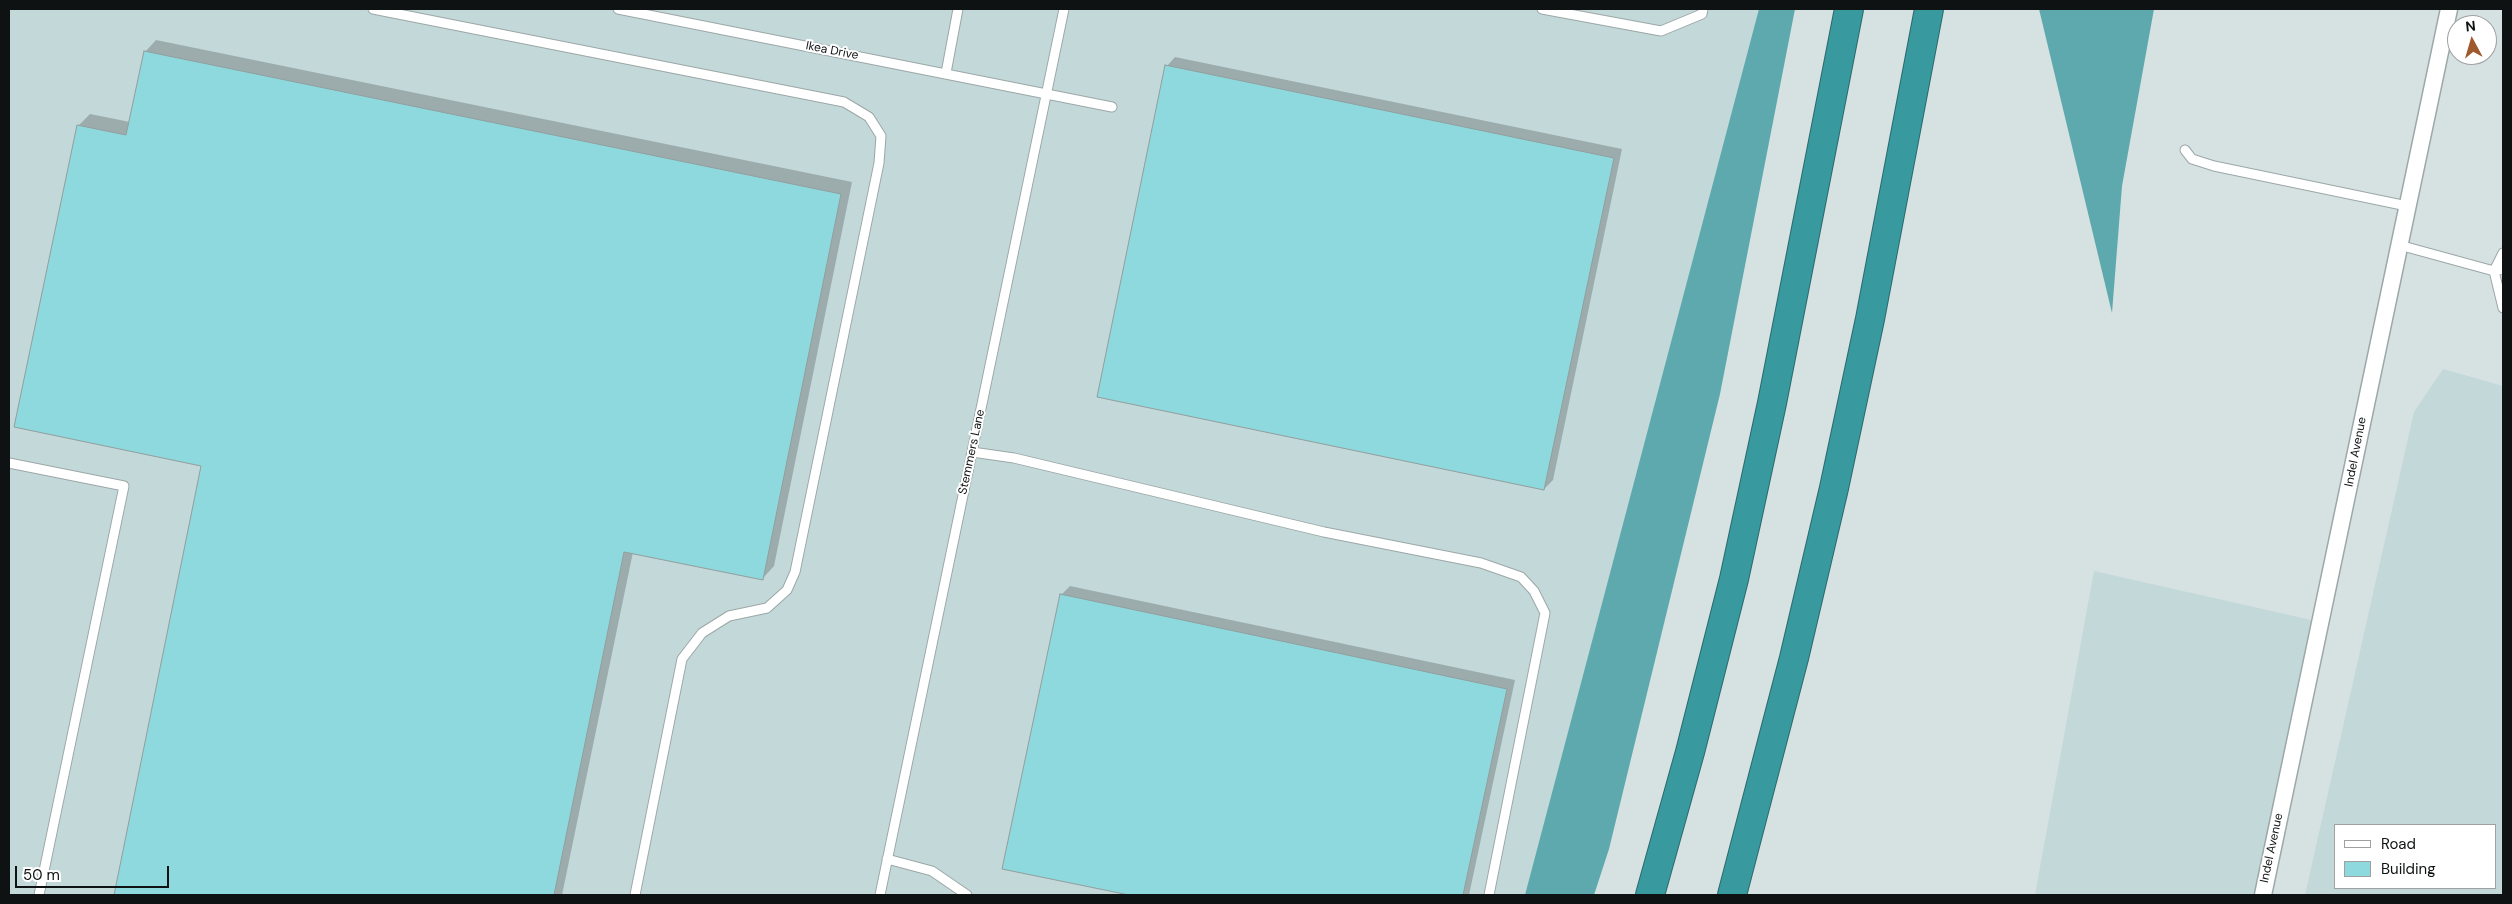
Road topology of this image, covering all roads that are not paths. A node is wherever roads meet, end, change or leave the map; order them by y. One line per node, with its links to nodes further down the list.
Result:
1 (373, 9): 23 (lane)
2 (618, 9): 10 (lane, Ikea Drive)
3 (958, 9): 10 (lane)
4 (1064, 9): 11 (lane, Stemmers Lane)
5 (1542, 9): 6 (lane)
6 (1703, 9)
7 (1849, 9): 27 (highway)
8 (1929, 9): 28 (highway)
9 (2449, 9): 14 (street, Indel Avenue)
10 (946, 73): 11 (lane, Ikea Drive)
11 (1046, 92): 12 (lane, Ikea Drive); 19 (lane, Stemmers Lane)
12 (1112, 107)
13 (2185, 150): 14 (lane)
14 (2407, 206): 15 (street, Indel Avenue)
15 (2398, 244): 17 (lane); 29 (street, Indel Avenue)
16 (2503, 253): 17 (lane)
17 (2499, 270): 18 (lane)
18 (2503, 308)
19 (972, 452): 21 (lane, Stemmers Lane); 26 (lane)
20 (9, 462): 22 (lane)
21 (887, 859): 24 (lane, Stemmers Lane); 25 (lane)
22 (38, 895)
23 (635, 895)
24 (880, 895)
25 (967, 895)
26 (1489, 895)
27 (1650, 895)
28 (1732, 895)
29 (2263, 895)

